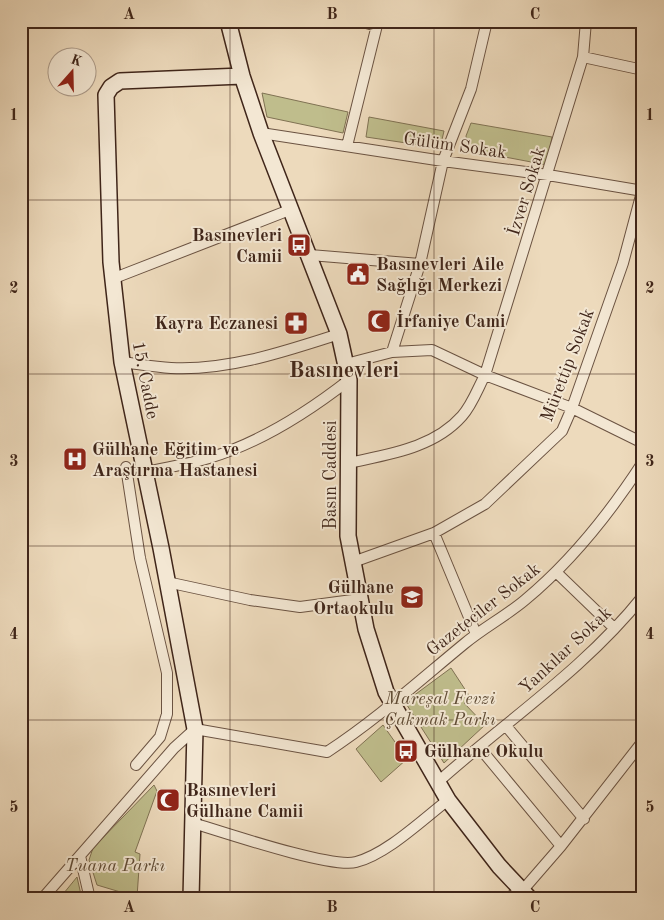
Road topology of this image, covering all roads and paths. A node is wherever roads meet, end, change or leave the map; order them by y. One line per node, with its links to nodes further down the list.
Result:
1 (228, 21): 8 (street, Basın Caddesi)
2 (359, 21): 5 (street)
3 (487, 21): 11 (street)
4 (586, 21): 6 (street, İzver Sokak)
5 (377, 24): 10 (street)
6 (582, 57): 7 (street); 12 (street, İzver Sokak)
7 (643, 70)
8 (242, 76): 9 (street, Basın Caddesi); 17 (street, 15. Cadde)
9 (262, 133): 10 (street, Gülüm Sokak); 14 (street, Basın Caddesi)
10 (347, 146): 11 (street, Gülüm Sokak)
11 (443, 162): 12 (street, Gülüm Sokak); 16 (street)
12 (548, 174): 13 (street, Gülüm Sokak); 22 (street, İzver Sokak)
13 (643, 190): 24 (street, Mürettip Sokak)
14 (292, 209): 15 (street, Basın Caddesi); 17 (street)
15 (310, 255): 16 (street); 18 (street, Basın Caddesi)
16 (420, 264): 19 (street)
17 (112, 279): 20 (street, 15. Cadde)
18 (339, 334): 20 (street); 21 (street, Basın Caddesi)
19 (392, 352): 21 (street); 22 (street)
20 (122, 362): 29 (street, 15. Cadde)
21 (346, 364): 23 (street, Basın Caddesi)
22 (485, 375): 24 (street); 27 (street, İzver Sokak)
23 (349, 380): 27 (street, Basın Caddesi); 29 (street)
24 (572, 408): 25 (street); 30 (street, Mürettip Sokak)
25 (643, 442)
26 (643, 462): 32 (street, Gazeteciler Sokak)
27 (349, 463): 31 (street, Basın Caddesi)
28 (126, 467): 43 (street)
29 (145, 472): 33 (street, 15. Cadde)
30 (434, 533): 31 (street, Mürettip Sokak); 37 (street)
31 (353, 562): 35 (street, Basın Caddesi)
32 (556, 572): 36 (street); 37 (street, Gazeteciler Sokak)
33 (167, 582): 35 (street); 40 (street, 15. Cadde)
34 (643, 596): 36 (street, Yankılar Sokak)
35 (360, 599): 38 (street, Basın Caddesi)
36 (614, 628): 39 (street, Yankılar Sokak)
37 (476, 634): 38 (street, Gazeteciler Sokak)
38 (392, 704): 40 (street, Gazeteciler Sokak); 44 (street, Basın Caddesi)
39 (506, 726): 42 (street, Yankılar Sokak); 46 (street)
40 (196, 729): 47 (street, 15. Cadde); 49 (street)
41 (643, 741): 46 (street)
42 (478, 747): 44 (street, Yankılar Sokak); 48 (street)
43 (136, 765)
44 (438, 782): 45 (street, Basın Caddesi)
45 (448, 800): 47 (street); 50 (street, Basın Caddesi)
46 (584, 819): 48 (street)
47 (193, 823): 53 (street, 15. Cadde)
48 (561, 846): 50 (street)
49 (80, 856): 51 (street); 52 (street)
50 (526, 895): 54 (street)
51 (42, 899)
52 (90, 899)
53 (191, 899)
54 (504, 899)

